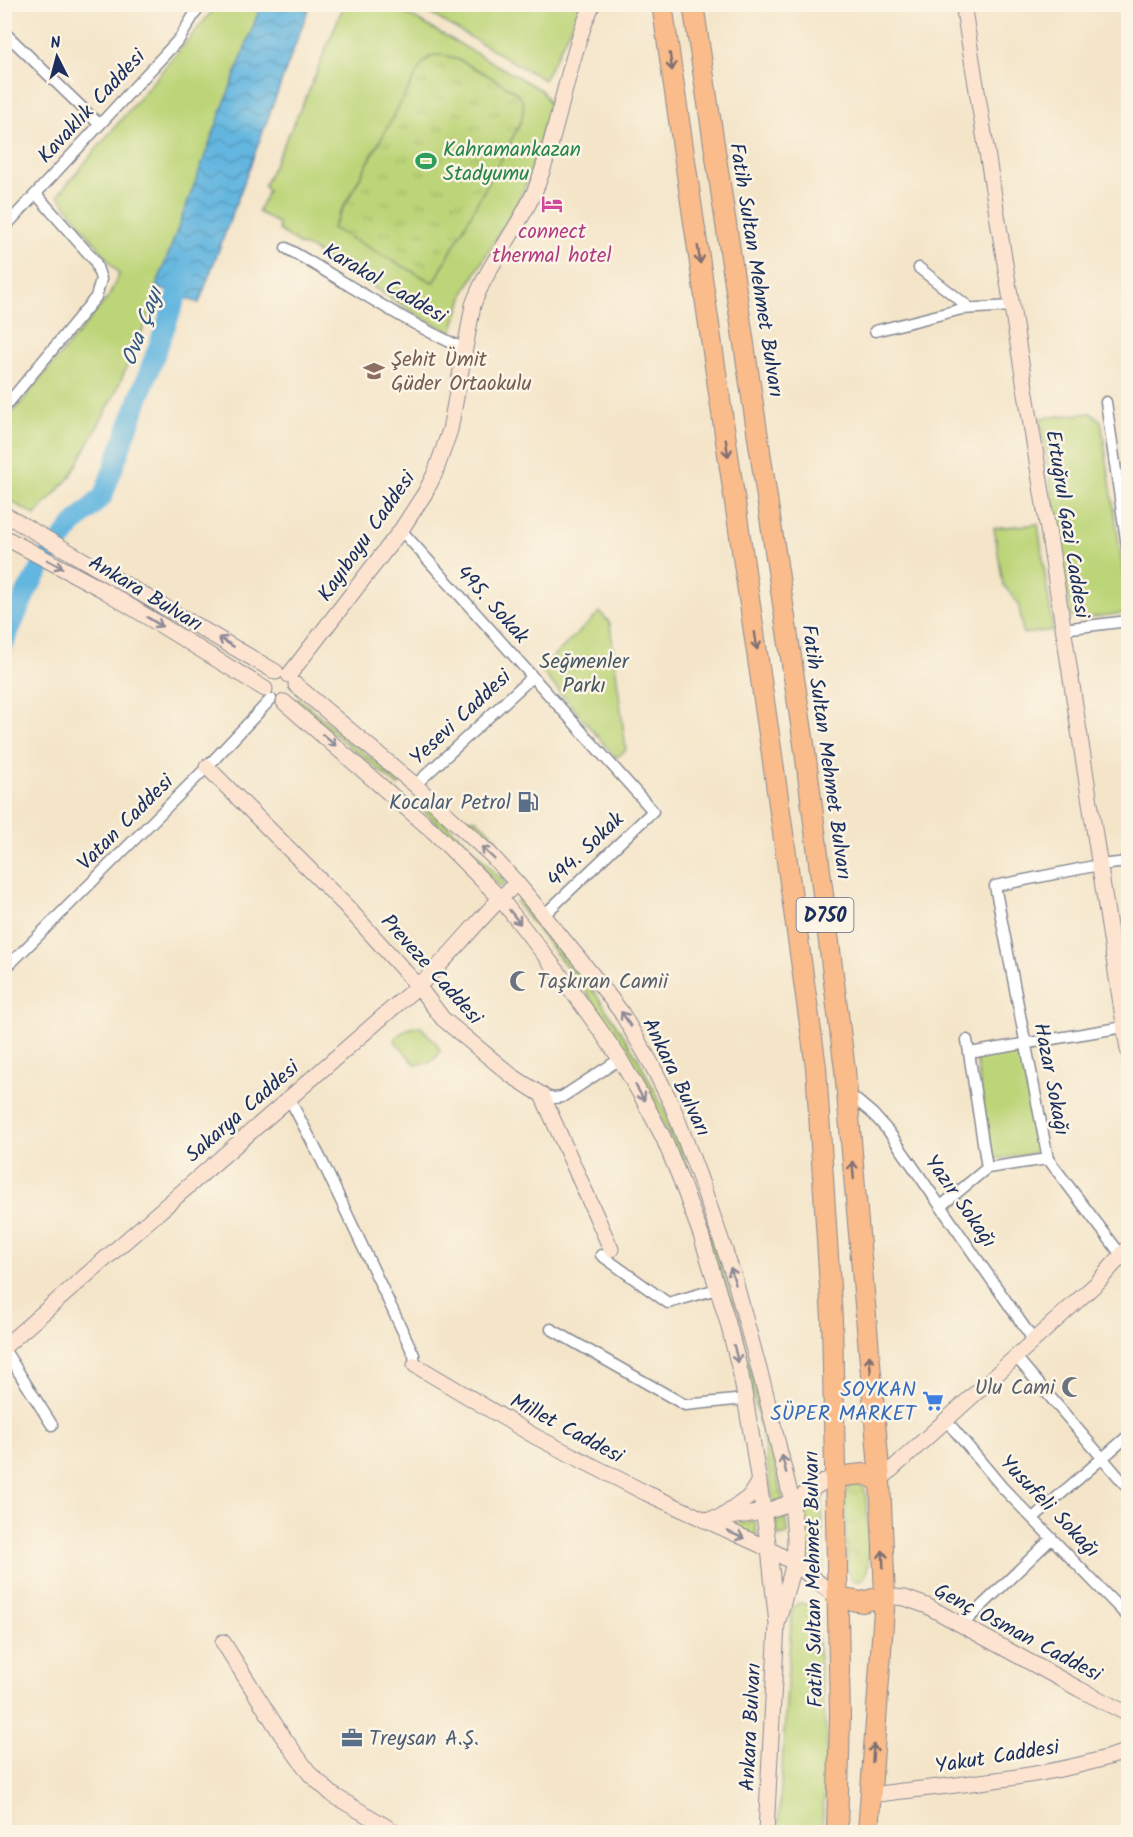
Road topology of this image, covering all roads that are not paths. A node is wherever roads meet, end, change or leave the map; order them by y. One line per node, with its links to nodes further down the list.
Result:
1 (198, 4): 7 (street, Kavaklık Caddesi)
2 (593, 4): 15 (street, Kayıboyu Caddesi)
3 (662, 4): 63 (highway, Fatih Sultan Mehmet Bulvarı / D750, one-way to 63)
4 (693, 4): 44 (highway, Fatih Sultan Mehmet Bulvarı / D750)
5 (963, 4): 12 (street, Ertuğrul Gazi Caddesi)
6 (4, 32): 7 (street)
7 (99, 124): 8 (street, Kavaklık Caddesi)
8 (36, 194): 9 (street, Kavaklık Caddesi); 17 (street)
9 (4, 228)
10 (286, 248): 15 (street, Karakol Caddesi)
11 (919, 268): 13 (street)
12 (1012, 306): 13 (street); 23 (street, Ertuğrul Gazi Caddesi)
13 (970, 308): 14 (street)
14 (874, 332)
15 (465, 349): 19 (street, Kayıboyu Caddesi)
16 (1106, 402): 21 (street)
17 (4, 408)
18 (11, 517): 24 (street, Ankara Bulvarı, one-way to 18)
19 (401, 530): 24 (street, Kayıboyu Caddesi); 25 (street, 495. Sokak)
20 (5, 537): 26 (street, Ankara Bulvarı, one-way to 26)
21 (1128, 553)
22 (1128, 621): 23 (street)
23 (1063, 629): 32 (street, Ertuğrul Gazi Caddesi)
24 (287, 677): 26 (street); 26 (street); 28 (street, Ankara Bulvarı)
25 (532, 678): 28 (street, Yesevi Caddesi); 30 (street, 495. Sokak)
26 (274, 697): 27 (street, Vatan Caddesi); 29 (street, Ankara Bulvarı, one-way to 29)
27 (207, 767): 36 (street, Vatan Caddesi); 37 (street, Preveze Caddesi)
28 (415, 785): 29 (street); 33 (street, Ankara Bulvarı, one-way to 28)
29 (398, 800): 34 (street, Ankara Bulvarı)
30 (653, 811): 35 (street, 494. Sokak)
31 (1128, 862): 32 (street)
32 (1099, 865): 38 (street, Ertuğrul Gazi Caddesi); 40 (street, Hazar Sokağı)
33 (518, 883): 34 (street, Sakarya Caddesi); 35 (street, Ankara Bulvarı)
34 (500, 898): 37 (street, Sakarya Caddesi); 43 (street, Ankara Bulvarı, one-way to 43)
35 (544, 915): 67 (street, Ankara Bulvarı, one-way to 35)
36 (4, 970)
37 (418, 986): 45 (street, Preveze Caddesi); 46 (street, Sakarya Caddesi)
38 (1124, 1027): 40 (street); 41 (street, Ertuğrul Gazi Caddesi)
39 (967, 1040): 42 (street)
40 (1024, 1044): 42 (street); 47 (street, Hazar Sokağı)
41 (1128, 1050)
42 (969, 1053): 48 (street)
43 (620, 1059): 45 (street); 52 (street, Ankara Bulvarı, one-way to 52)
44 (846, 1091): 49 (street, Yazır Sokağı); 64 (highway, Fatih Sultan Mehmet Bulvarı / D750, one-way to 44)
45 (542, 1095): 50 (street)
46 (289, 1098): 55 (street, Sakarya Caddesi); 57 (street)
47 (1048, 1159): 48 (street); 51 (street, Hazar Sokağı)
48 (987, 1168): 49 (street)
49 (941, 1206): 54 (street, Yazır Sokağı)
50 (606, 1252): 52 (street)
51 (1125, 1252): 54 (street)
52 (717, 1289): 58 (street, Ankara Bulvarı, one-way to 58)
53 (551, 1329): 58 (street)
54 (1034, 1341): 56 (street)
55 (4, 1348): 60 (street)
56 (1016, 1357): 59 (street); 62 (street)
57 (416, 1365): 71 (street, Millet Caddesi)
58 (745, 1399): 65 (street, Ankara Bulvarı)
59 (946, 1420): 64 (street); 70 (street, Yusufeli Sokağı)
60 (52, 1425)
61 (1128, 1436): 62 (street)
62 (1103, 1458): 66 (street); 70 (street)
63 (835, 1477): 64 (highway); 67 (street); 76 (highway, Fatih Sultan Mehmet Bulvarı / D750)
64 (880, 1480): 75 (highway, Fatih Sultan Mehmet Bulvarı / D750, one-way to 64)
65 (759, 1481): 68 (street, Ankara Bulvarı); 69 (street)
66 (1128, 1488)
67 (792, 1502): 68 (street); 74 (street, Ankara Bulvarı)
68 (764, 1512): 69 (street); 73 (street, Ankara Bulvarı)
69 (721, 1517): 71 (street)
70 (1033, 1518): 72 (street, Yusufeli Sokağı)
71 (703, 1520): 73 (street, Millet Caddesi, one-way to 73)
72 (1052, 1538): 77 (street, Yusufeli Sokağı); 79 (street)
73 (768, 1549): 74 (street); 78 (street, Ankara Bulvarı)
74 (794, 1563): 76 (street); 78 (street, Ankara Bulvarı)
75 (885, 1596): 76 (highway); 79 (street, Genç Osman Caddesi); 83 (highway, Fatih Sultan Mehmet Bulvarı / D750, one-way to 75)
76 (838, 1598): 86 (highway, Fatih Sultan Mehmet Bulvarı / D750)
77 (1128, 1617)
78 (777, 1624): 85 (street, Ankara Bulvarı)
79 (962, 1625): 81 (street, Genç Osman Caddesi)
80 (223, 1642): 84 (street)
81 (1128, 1714)
82 (1128, 1751): 83 (street, Yakut Caddesi)
83 (870, 1795): 87 (highway, Fatih Sultan Mehmet Bulvarı / D750)
84 (395, 1833)
85 (766, 1833)
86 (837, 1833)
87 (868, 1833)

